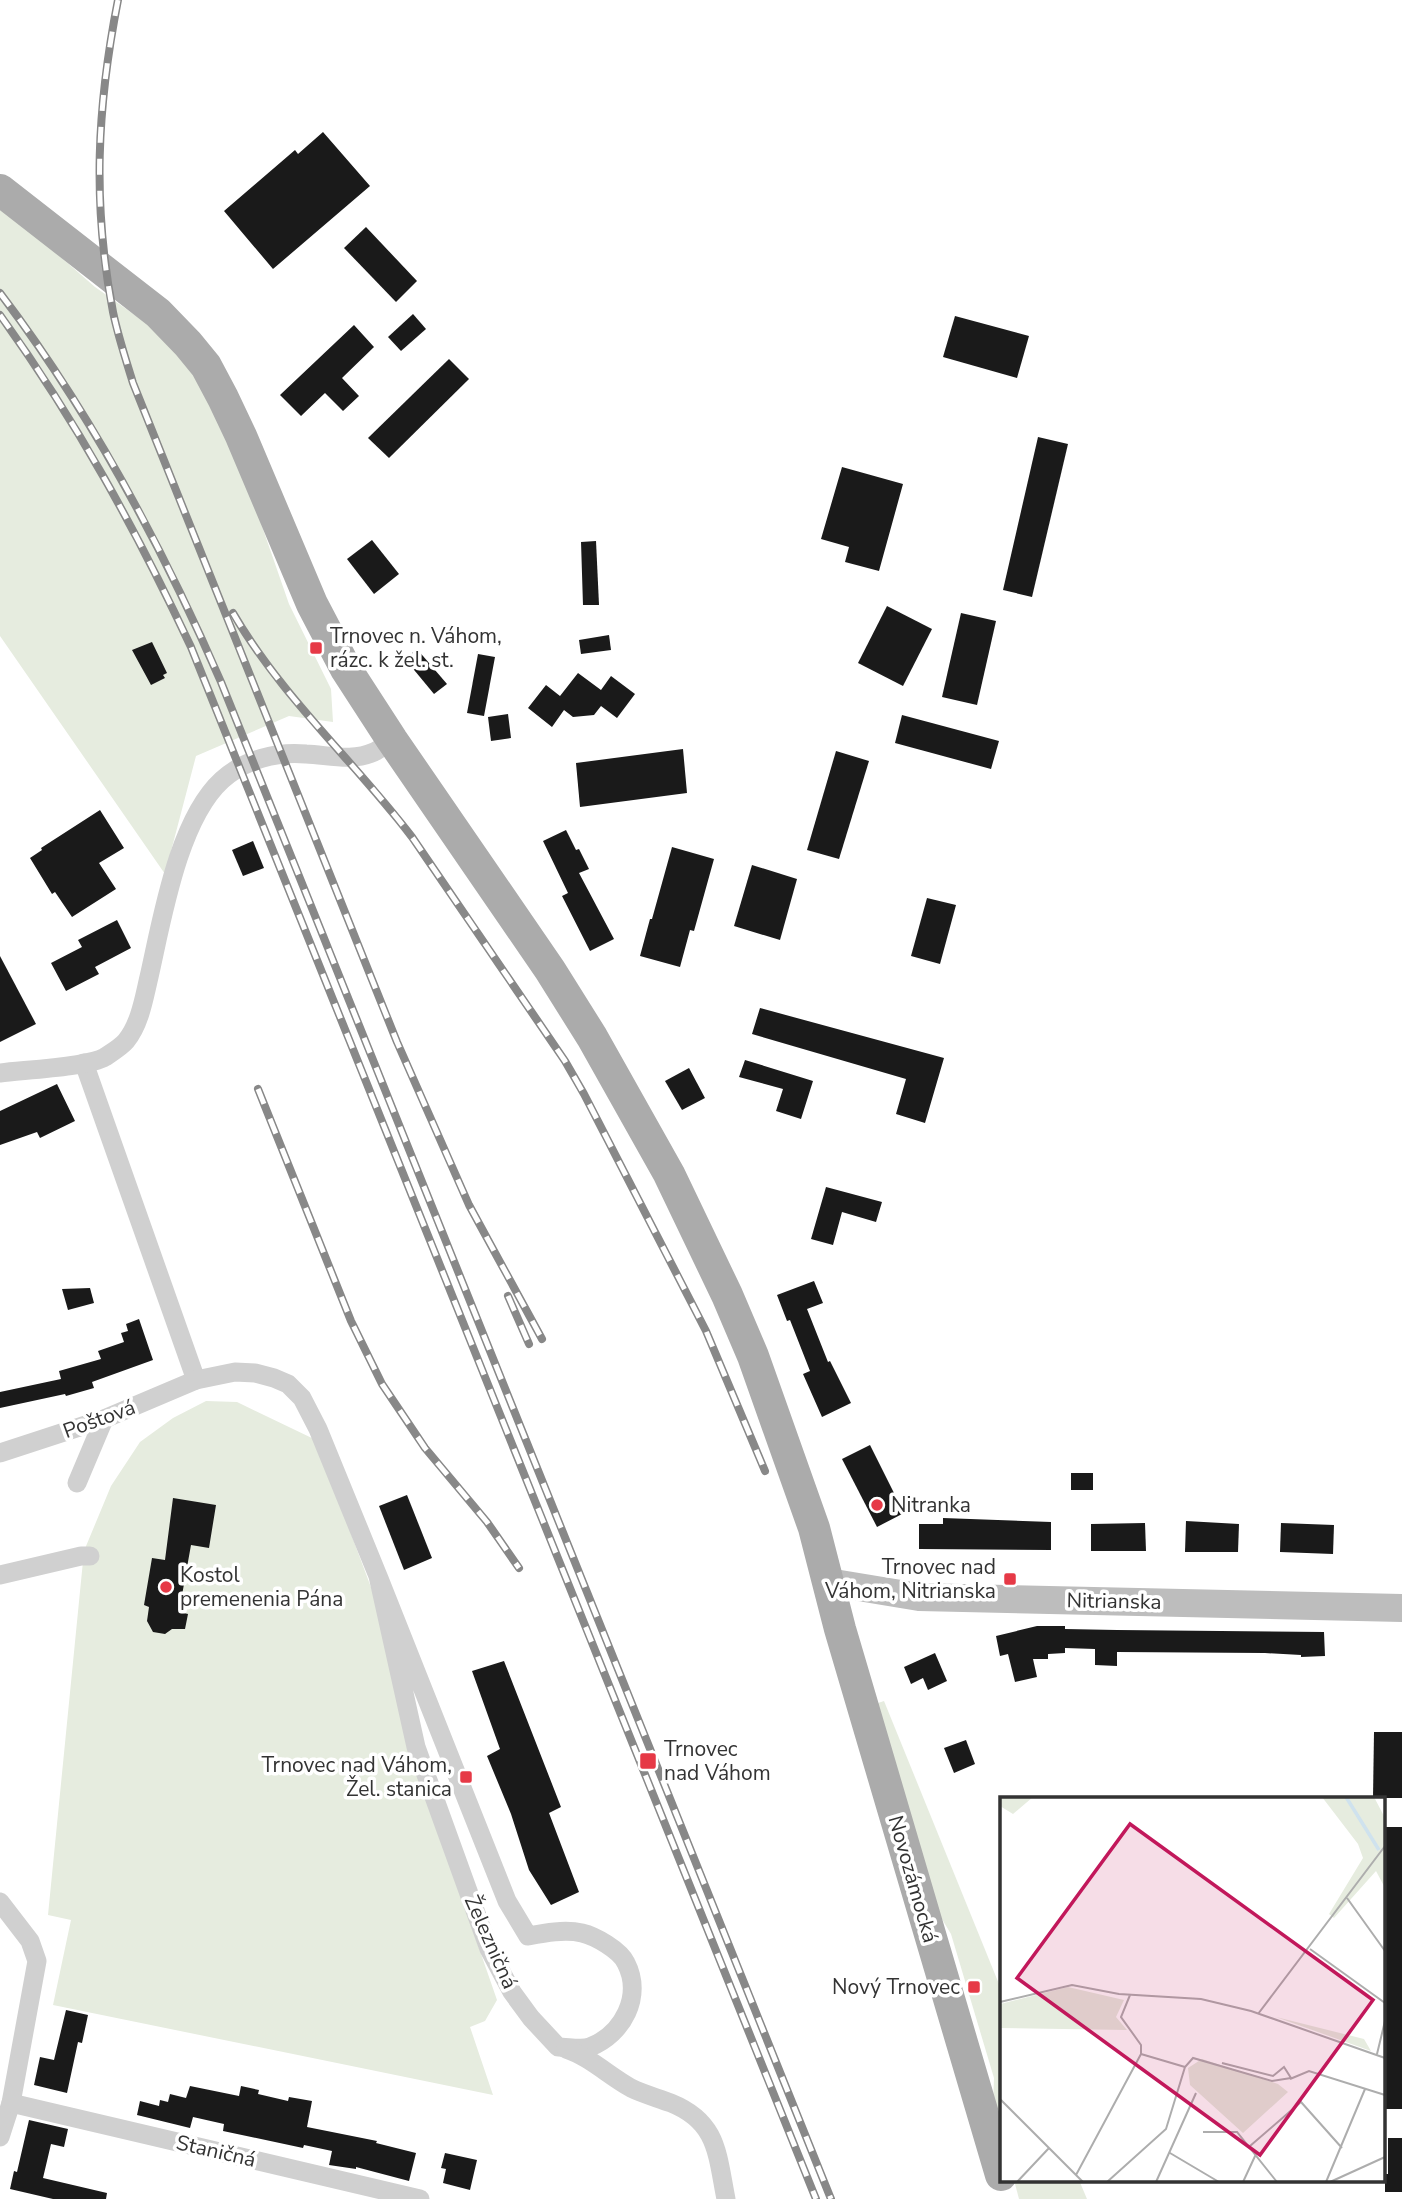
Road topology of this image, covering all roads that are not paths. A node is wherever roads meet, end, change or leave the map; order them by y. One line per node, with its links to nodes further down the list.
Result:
1 (0, 190): 2 (main road, Novozámocká)
2 (392, 740): 3 (street); 12 (main road, Novozámocká)
3 (84, 1063): 4 (street); 5 (street)
4 (0, 1073)
5 (196, 1380): 6 (street, Poštová); 11 (street, Železničná)
6 (104, 1419): 7 (street, Poštová); 8 (street)
7 (0, 1453)
8 (77, 1483)
9 (90, 1556): 10 (street)
10 (0, 1576)
11 (379, 1576): 15 (street, Železničná); 15 (street, Železničná)
12 (828, 1582): 13 (main road, Nitrianska); 18 (main road, Novozámocká)
13 (1402, 1608)
14 (0, 1902): 16 (street)
15 (558, 2047): 21 (street)
16 (11, 2103): 17 (street); 20 (street, Staničná)
17 (0, 2137)
18 (1000, 2172)
19 (1004, 2182): 22 (main road)
20 (420, 2199)
21 (726, 2199)
22 (1009, 2199)

